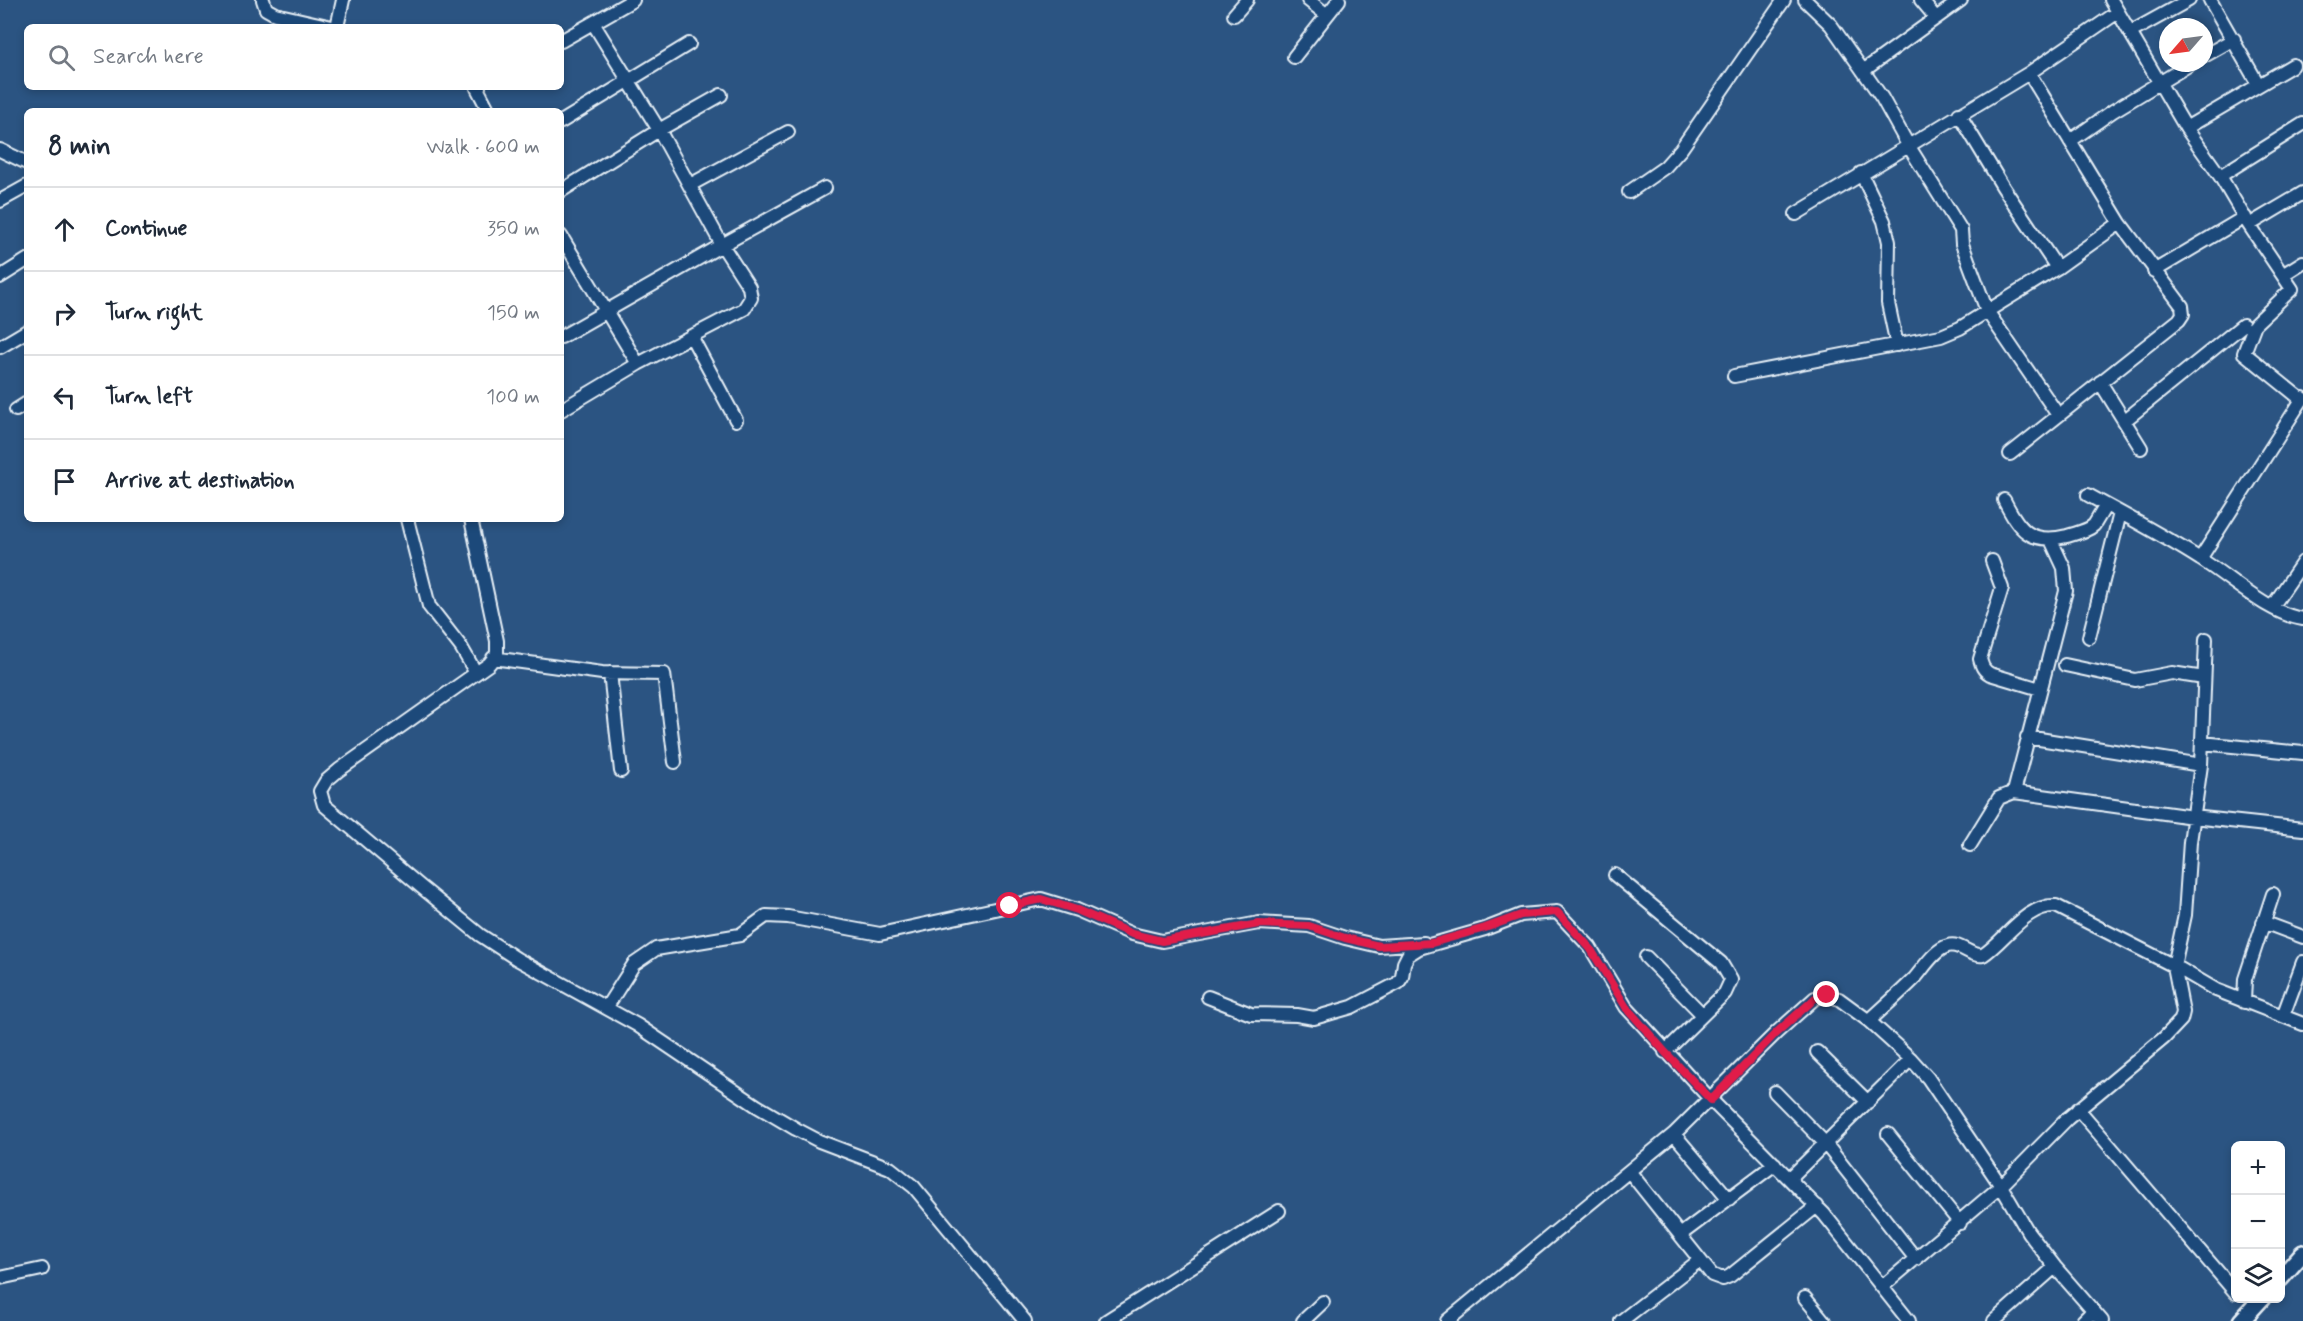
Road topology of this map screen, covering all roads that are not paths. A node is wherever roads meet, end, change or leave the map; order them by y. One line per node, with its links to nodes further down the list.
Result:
1 (263, 0): 19 (street)
2 (343, 0): 20 (street)
3 (633, 0): 18 (street)
4 (1248, 0): 15 (street)
5 (1308, 0): 16 (street)
6 (1339, 0): 16 (street)
7 (1784, 0): 53 (street)
8 (1804, 0): 28 (street)
9 (1921, 0): 17 (street)
10 (1961, 0): 17 (street)
11 (2110, 0): 14 (street)
12 (2189, 0): 21 (street)
13 (2210, 0): 23 (street)
14 (2118, 12): 21 (street); 30 (street)
15 (1234, 15)
16 (1327, 15): 26 (street)
17 (1936, 18): 28 (street)
18 (593, 23): 22 (street); 31 (street)
19 (319, 24)
20 (338, 24)
21 (2131, 32): 32 (street)
22 (564, 39)
23 (2234, 39): 25 (street); 33 (street)
24 (689, 44): 31 (street)
25 (2213, 51)
26 (1294, 57)
27 (2293, 66): 33 (street)
28 (1863, 71): 44 (street)
29 (2177, 72): 32 (street)
30 (2029, 73): 37 (street); 43 (street)
31 (628, 80): 38 (street); 41 (street)
32 (2158, 83): 40 (street); 43 (street)
33 (2258, 84): 40 (street)
34 (479, 90): 36 (street)
35 (721, 95): 41 (street)
36 (488, 108)
37 (1959, 114): 44 (street); 63 (street)
38 (564, 120)
39 (2303, 124): 48 (street)
40 (2186, 128): 48 (street)
41 (659, 130): 49 (street); 52 (street)
42 (788, 132): 49 (street)
43 (2070, 141): 58 (street)
44 (1908, 145): 47 (street); 67 (street)
45 (0, 150): 46 (street)
46 (24, 162)
47 (1861, 173): 56 (street); 73 (street)
48 (2220, 176): 57 (street)
49 (690, 185): 59 (street)
50 (24, 188): 55 (street)
51 (825, 188): 59 (street)
52 (564, 189)
53 (1629, 192)
54 (2303, 193): 57 (street)
55 (0, 201)
56 (1796, 214)
57 (2247, 221): 64 (street); 65 (street)
58 (2120, 223): 63 (street); 64 (street)
59 (722, 244): 68 (street); 72 (street)
60 (566, 257): 68 (street)
61 (24, 262): 66 (street)
62 (2303, 262): 65 (street)
63 (2057, 268): 67 (street)
64 (2154, 271): 77 (street)
65 (2284, 274): 78 (street)
66 (0, 277)
67 (1988, 310): 73 (street); 82 (street)
68 (606, 311): 71 (street); 75 (street)
69 (2243, 325): 84 (street)
70 (24, 333): 74 (street)
71 (564, 335)
72 (691, 336): 75 (street); 83 (street)
73 (1897, 345): 76 (street)
74 (0, 347)
75 (638, 364): 80 (street)
76 (1734, 376)
77 (2100, 382): 82 (street); 84 (street)
78 (2302, 399): 94 (street)
79 (24, 405): 81 (street)
80 (564, 408)
81 (16, 410)
82 (2058, 415): 86 (street)
83 (736, 420)
84 (2124, 421): 85 (street)
85 (2141, 448)
86 (2010, 454)
87 (2088, 495): 89 (street)
88 (2004, 500): 93 (street)
89 (2106, 505): 90 (street); 93 (street)
90 (2120, 513): 94 (street); 99 (street)
91 (408, 522): 103 (street)
92 (472, 522): 101 (street)
93 (2051, 540): 106 (street)
94 (2200, 559): 97 (street)
95 (1992, 561): 106 (street)
96 (2303, 562): 97 (street)
97 (2272, 607): 98 (street)
98 (2303, 619)
99 (2089, 637)
100 (2206, 639): 105 (street)
101 (493, 658): 103 (street); 104 (street)
102 (2065, 665): 105 (street)
103 (476, 673): 127 (street)
104 (610, 673): 110 (street); 112 (street)
105 (2204, 678): 108 (street)
106 (2040, 689): 107 (street)
107 (2027, 737): 111 (street); 113 (street)
108 (2202, 743): 109 (street); 111 (street)
109 (2303, 753)
110 (675, 762)
111 (2201, 765): 114 (street)
112 (621, 771)
113 (2014, 792): 114 (street); 116 (street)
114 (2193, 817): 115 (street); 124 (street)
115 (2303, 829)
116 (1970, 845)
117 (1615, 875): 128 (street)
118 (2273, 894): 119 (street)
119 (2263, 922): 120 (street); 126 (street)
120 (2303, 938)
121 (1432, 943): 125 (street); 127 (street); 132 (street)
122 (1646, 957): 128 (street)
123 (2303, 962): 129 (street)
124 (2174, 966): 126 (street); 130 (street); 138 (street)
125 (1208, 997)
126 (2244, 1002): 129 (street)
127 (606, 1008): 163 (street)
128 (1702, 1014): 132 (street)
129 (2283, 1016): 131 (street)
130 (1869, 1021): 134 (street); 136 (street)
131 (2303, 1024)
132 (1665, 1052): 136 (street)
133 (1817, 1052): 137 (street)
134 (1911, 1059): 137 (street); 145 (street)
135 (1775, 1092): 141 (street)
136 (1711, 1100): 139 (street); 142 (street)
137 (1868, 1102): 141 (street)
138 (2078, 1109): 145 (street); 159 (street)
139 (1674, 1134): 143 (street); 146 (street)
140 (1888, 1134): 149 (street)
141 (1824, 1142): 144 (street); 152 (street)
142 (1775, 1164): 144 (street); 146 (street)
143 (1629, 1171): 150 (street); 166 (street)
144 (1790, 1178): 147 (street)
145 (2001, 1186): 149 (street); 154 (street)
146 (1729, 1199): 150 (street)
147 (1817, 1206): 153 (street); 158 (street)
148 (1279, 1211): 164 (street)
149 (1960, 1223): 152 (street)
150 (1680, 1235): 153 (street)
151 (2303, 1253): 156 (main road)
152 (1916, 1259): 158 (street)
153 (1700, 1260): 167 (street)
154 (2055, 1268): 162 (street); 170 (street)
155 (42, 1269): 157 (street)
156 (2285, 1273)
157 (0, 1278)
158 (1882, 1287): 169 (street)
159 (2231, 1288)
160 (1805, 1298): 168 (street)
161 (1323, 1302): 165 (street)
162 (2094, 1311): 171 (street); 172 (street)
163 (1025, 1321)
164 (1106, 1321)
165 (1303, 1321)
166 (1447, 1321)
167 (1621, 1321)
168 (1824, 1321)
169 (1909, 1321)
170 (1994, 1321)
171 (2083, 1321)
172 (2102, 1321)

